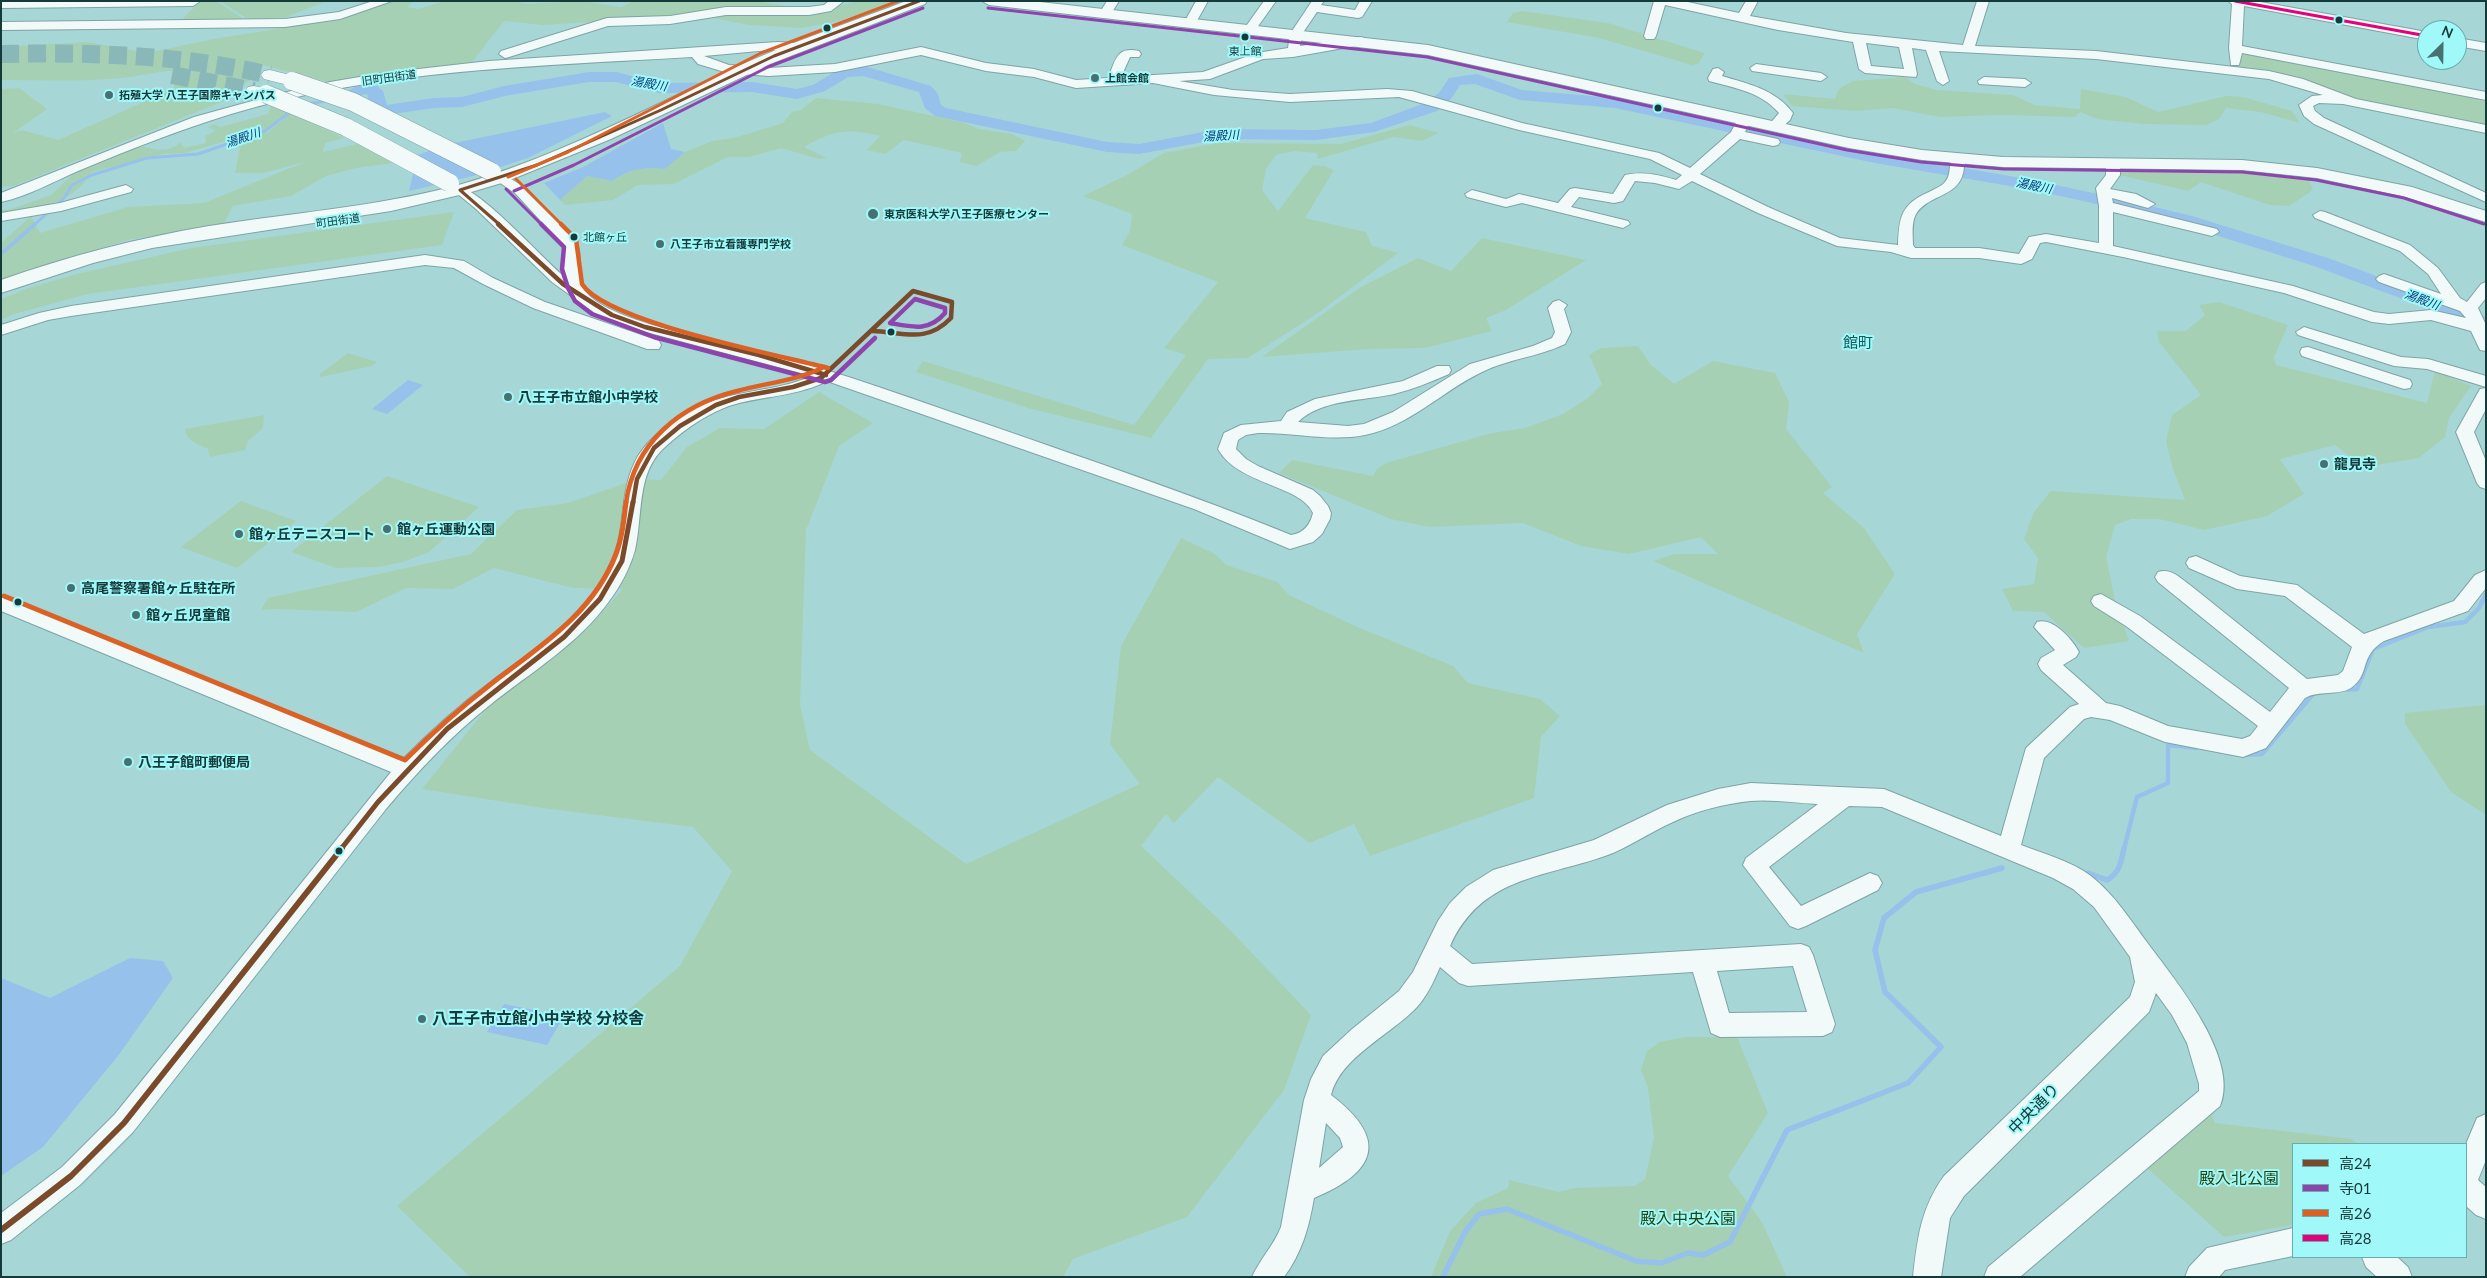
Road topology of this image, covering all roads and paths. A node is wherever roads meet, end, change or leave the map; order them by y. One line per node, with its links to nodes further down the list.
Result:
1 (386, 1): 24 (street)
2 (838, 1): 48 (street)
3 (920, 1): 38 (main road)
4 (989, 1): 19 (main road)
5 (1202, 1): 23 (street)
6 (1270, 1): 27 (street)
7 (1366, 1): 20 (street)
8 (1661, 1): 22 (street); 31 (street)
9 (1752, 1): 22 (street)
10 (1983, 1): 42 (street)
11 (2237, 1): 30 (street); 41 (street)
12 (2262, 1): 28 (street)
13 (19, 2): 14 (street); 18 (street)
14 (60, 2): 15 (street); 26 (street)
15 (105, 2): 16 (street)
16 (148, 2): 17 (street)
17 (194, 2): 24 (street)
18 (1, 4)
19 (1042, 4): 21 (main road)
20 (1316, 5): 29 (street)
21 (1109, 7): 23 (main road)
22 (1742, 18): 32 (street)
23 (1190, 22): 27 (main road)
24 (169, 24): 26 (street)
25 (1, 26): 26 (street)
26 (32, 26)
27 (1250, 29): 29 (main road)
28 (2417, 29)
29 (1296, 34): 34 (main road); 45 (street)
30 (2417, 34)
31 (1650, 36)
32 (1859, 38): 36 (street); 36 (street)
33 (2467, 38): 35 (street)
34 (1362, 41): 45 (street); 63 (main road)
35 (2486, 42)
36 (1905, 44): 39 (street)
37 (2467, 44): 40 (street)
38 (795, 47): 44 (street, 旧町田街道); 49 (main road)
39 (1931, 47): 42 (street); 56 (street)
40 (2486, 47)
41 (2235, 48): 50 (street); 61 (street)
42 (1968, 49): 43 (street)
43 (1999, 51): 50 (street); 57 (street)
44 (695, 53): 48 (street, 旧町田街道); 49 (street)
45 (1293, 53): 54 (street)
46 (1135, 54): 58 (street)
47 (1758, 65): 53 (street)
48 (461, 68): 73 (street, 旧町田街道)
49 (742, 70): 58 (street); 69 (main road, 町田街道)
50 (2235, 71): 62 (street)
51 (1718, 72): 65 (street)
52 (270, 75): 69 (highway, bridge)
53 (1821, 77)
54 (1158, 80): 58 (street); 68 (street)
55 (1984, 81): 57 (street)
56 (1943, 82)
57 (2008, 82): 59 (street)
58 (1112, 83)
59 (2025, 83)
60 (260, 92): 71 (highway, bridge)
61 (2486, 96)
62 (2351, 102): 64 (street); 74 (street)
63 (1740, 128): 65 (main road); 68 (street)
64 (2486, 129)
65 (1774, 134): 67 (main road)
66 (2113, 164): 67 (main road); 75 (street); 79 (main road)
67 (1958, 168): 84 (street)
68 (1692, 174): 76 (street); 84 (street)
69 (502, 178): 71 (main road, 町田街道); 89 (street)
70 (126, 188): 78 (street)
71 (460, 190): 86 (main road, 町田街道); 88 (main road, 町田街道); 89 (street)
72 (1472, 194): 76 (street)
73 (1, 198)
74 (2486, 198)
75 (2105, 199): 80 (street); 82 (street); 83 (street)
76 (1562, 208): 81 (street)
77 (2320, 215): 91 (street)
78 (1, 217)
79 (2486, 217)
80 (2201, 219)
81 (1623, 224)
82 (2212, 232)
83 (2106, 248): 84 (street); 91 (street)
84 (1910, 253)
85 (2384, 279): 91 (street)
86 (1, 287)
87 (2486, 287): 91 (street)
88 (1, 294)
89 (581, 298): 100 (street)
90 (1559, 305): 99 (street)
91 (2474, 319): 95 (street)
92 (1, 330): 94 (street)
93 (2304, 332): 97 (street)
94 (653, 345)
95 (2486, 346)
96 (2308, 352): 98 (street)
97 (2373, 353): 98 (street); 101 (street)
98 (2366, 371): 102 (street)
99 (1440, 374): 104 (street); 104 (street)
100 (826, 375): 104 (street); 116 (street)
101 (2486, 382)
102 (2404, 384)
103 (2486, 393): 105 (street)
104 (1286, 426)
105 (2486, 483)
106 (2196, 563): 112 (street)
107 (2165, 577): 113 (street)
108 (2486, 577): 112 (street)
109 (2101, 601): 115 (street)
110 (1, 603): 116 (street)
111 (2044, 627): 114 (street)
112 (2364, 645): 113 (street)
113 (2304, 688): 115 (street)
114 (2099, 709): 115 (street); 118 (street)
115 (2271, 724)
116 (407, 769): 129 (street)
117 (1848, 795): 118 (street); 119 (street); 121 (street)
118 (2009, 849): 120 (street)
119 (1870, 883)
120 (2139, 948): 133 (street, 中央通り); 134 (street)
121 (1436, 949): 122 (street); 123 (street)
122 (1702, 961): 122 (street)
123 (1317, 1100): 126 (street); 126 (street)
124 (2486, 1127): 125 (street)
125 (2467, 1174)
126 (1303, 1188): 132 (street)
127 (2467, 1189): 128 (street)
128 (2486, 1204)
129 (1, 1230)
130 (2292, 1242): 135 (street)
131 (2377, 1258): 136 (street)
132 (1266, 1277)
133 (1927, 1277)
134 (1998, 1277)
135 (2199, 1277)
136 (2398, 1277)

